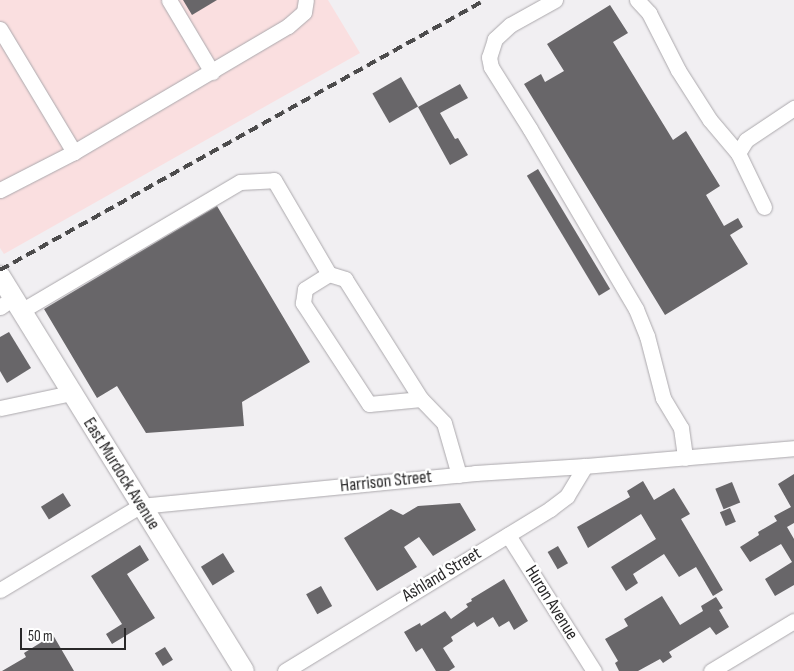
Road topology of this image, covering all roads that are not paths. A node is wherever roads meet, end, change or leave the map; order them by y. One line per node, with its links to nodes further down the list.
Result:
1 (169, 0): 6 (street)
2 (306, 0): 6 (street)
3 (555, 0): 19 (street)
4 (636, 0): 9 (street)
5 (0, 29): 8 (street)
6 (212, 72): 8 (street)
7 (794, 108): 9 (street)
8 (74, 152): 10 (street)
9 (738, 153): 11 (street)
10 (0, 190)
11 (764, 207)
12 (329, 274): 14 (street); 16 (street); 16 (street)
13 (0, 276): 14 (main road, East Murdock Avenue)
14 (12, 305): 15 (main road, East Murdock Avenue)
15 (71, 393): 17 (street); 22 (main road, East Murdock Avenue)
16 (421, 399): 21 (street)
17 (0, 408)
18 (794, 448): 19 (street, Harrison Street)
19 (685, 458): 20 (street, Harrison Street)
20 (585, 466): 21 (street, Harrison Street); 23 (street, Ashland Street)
21 (459, 474): 22 (street, Harrison Street)
22 (140, 506): 24 (street, Harrison Street); 26 (main road, East Murdock Avenue)
23 (508, 535): 27 (street, Ashland Street); 28 (street, Huron Avenue)
24 (0, 590)
25 (794, 620): 29 (street)
26 (244, 671)
27 (285, 671)
28 (594, 671)
29 (711, 671)

